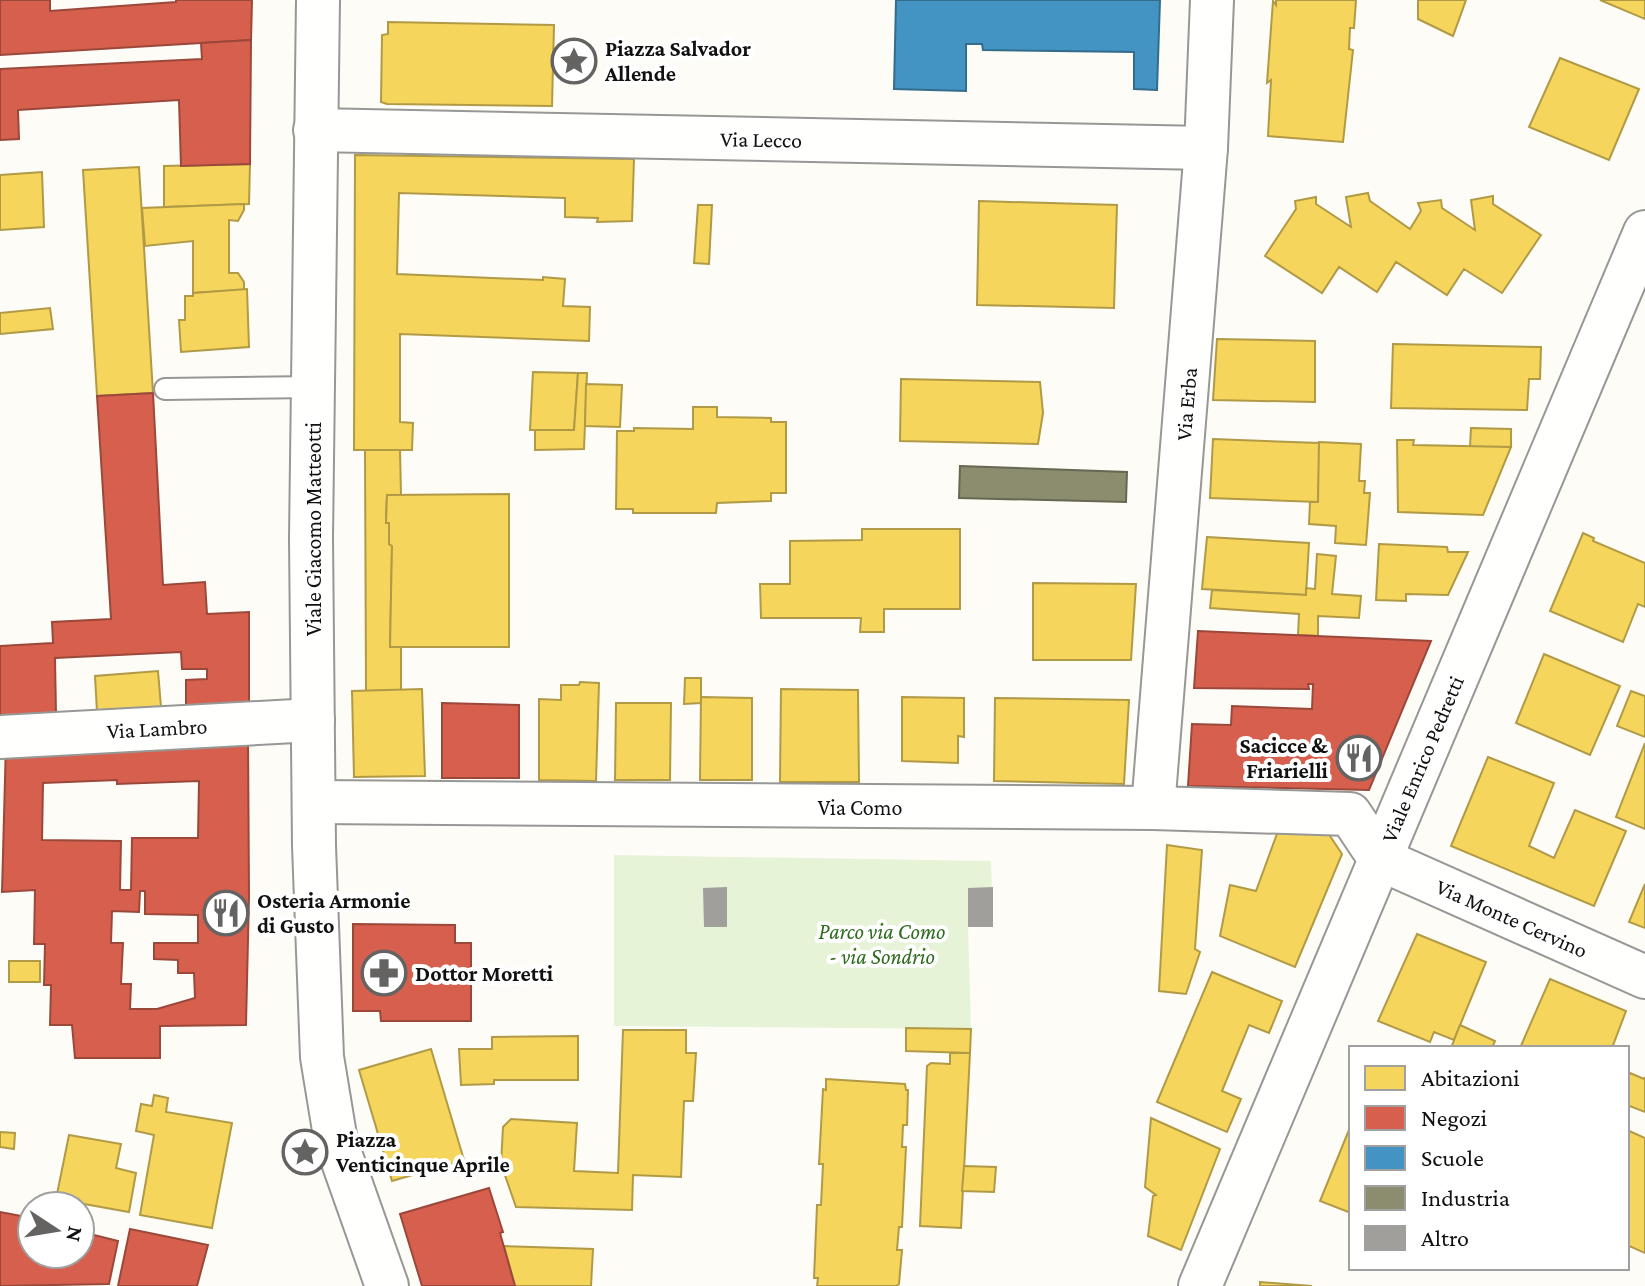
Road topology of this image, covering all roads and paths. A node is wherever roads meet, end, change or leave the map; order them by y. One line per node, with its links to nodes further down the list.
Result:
1 (318, 0): 3 (street, Viale Giacomo Matteotti)
2 (1212, 0): 4 (street, Via Erba)
3 (315, 130): 4 (street, Via Lecco); 6 (street, Viale Giacomo Matteotti)
4 (1206, 148): 11 (street, Via Erba)
5 (1645, 232): 12 (street, Viale Enrico Pedretti)
6 (314, 387): 7 (lane); 8 (street, Viale Giacomo Matteotti)
7 (165, 389)
8 (313, 720): 9 (street, Via Lambro); 10 (street, Viale Giacomo Matteotti)
9 (0, 737)
10 (315, 802): 11 (street, Via Como); 14 (street, Viale Giacomo Matteotti)
11 (1153, 808): 12 (street, Via Como)
12 (1380, 859): 13 (street, Via Monte Cervino); 15 (street, Viale Enrico Pedretti)
13 (1645, 977)
14 (387, 1286)
15 (1200, 1286)

